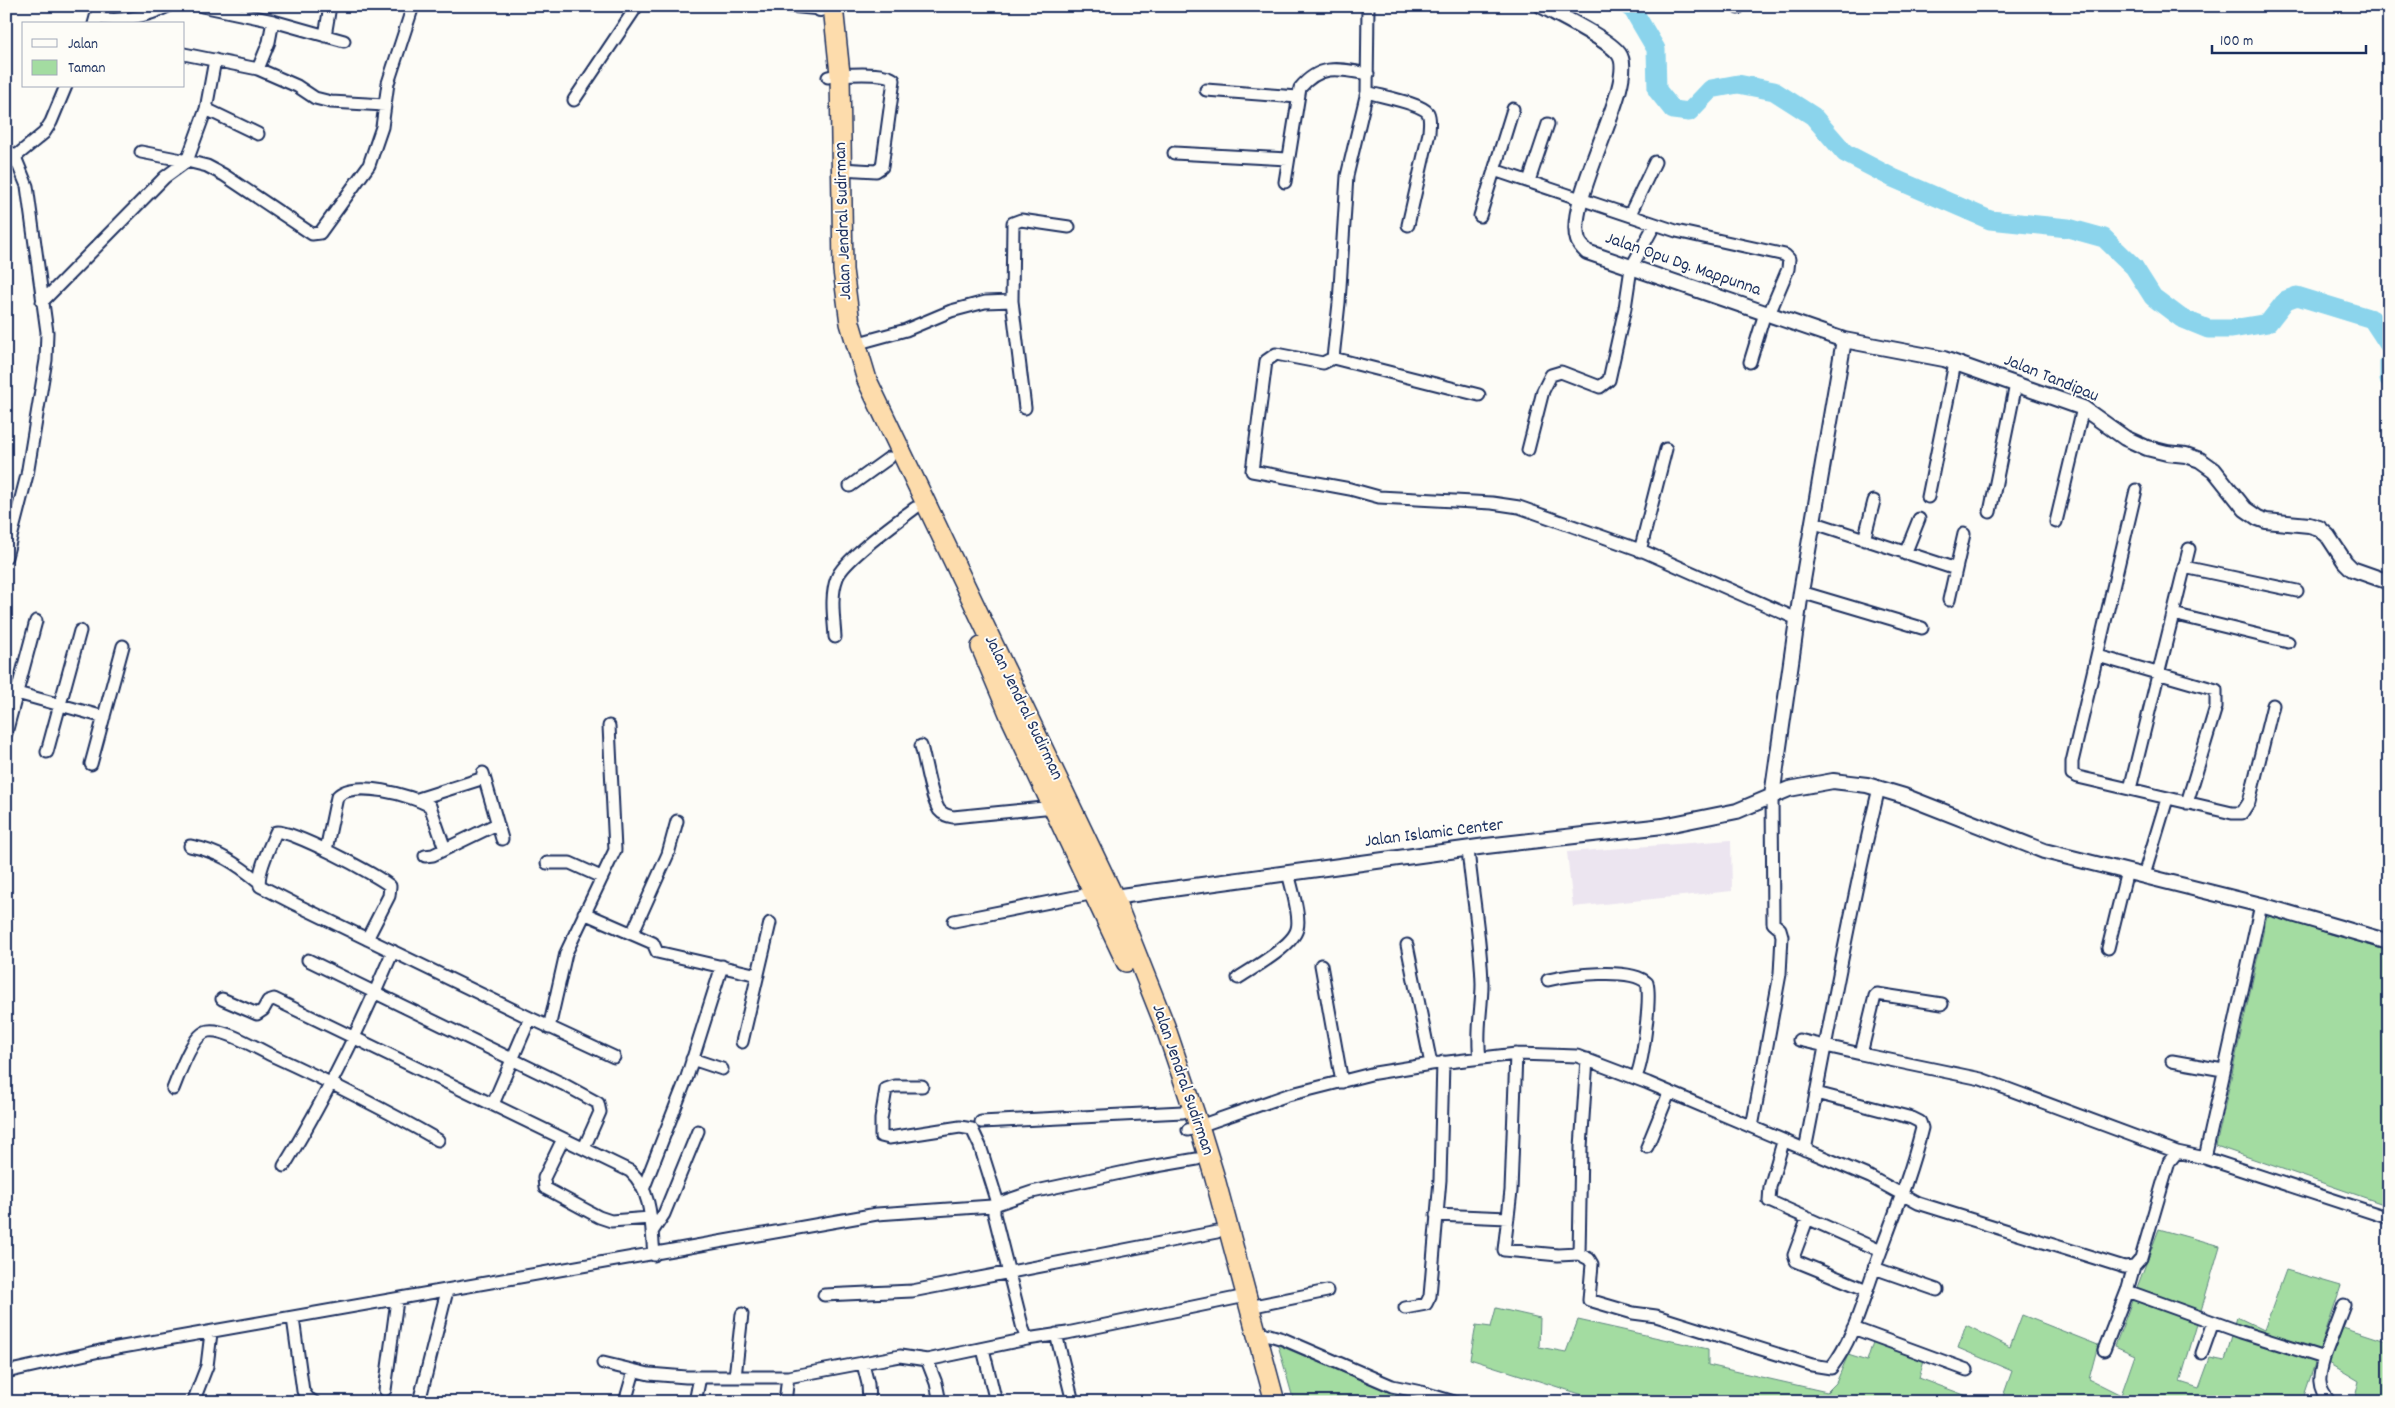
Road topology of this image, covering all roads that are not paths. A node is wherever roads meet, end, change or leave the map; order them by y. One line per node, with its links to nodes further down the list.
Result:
1 (168, 6): 11 (street)
2 (202, 6): 10 (street)
3 (330, 6): 13 (street)
4 (412, 6): 25 (street)
5 (637, 6): 24 (street)
6 (790, 6): 9 (street)
7 (1368, 6): 18 (street)
8 (1542, 6): 41 (street, Jalan Opu Dg. Mappunna)
9 (824, 7): 19 (highway, Jalan Jendral Sudirman)
10 (254, 11): 12 (street)
11 (96, 16)
12 (273, 20): 13 (street); 17 (street)
13 (325, 36): 14 (street)
14 (344, 41)
15 (185, 54): 16 (street)
16 (215, 60): 17 (street); 26 (street)
17 (258, 69): 25 (street)
18 (1368, 74): 22 (street); 23 (street)
19 (834, 76): 37 (highway, Jalan Jendral Sudirman); 37 (street); 62 (highway, Jalan Jendral Sudirman)
20 (65, 88): 33 (street)
21 (1206, 90): 23 (street)
22 (1367, 92): 44 (street); 53 (street)
23 (1298, 97): 34 (street)
24 (574, 100)
25 (385, 105): 35 (street)
26 (206, 109): 29 (street); 35 (street)
27 (1513, 109): 38 (street)
28 (1548, 124): 39 (street)
29 (258, 134)
30 (6, 149): 33 (street)
31 (141, 152): 35 (street)
32 (1174, 153): 34 (street)
33 (15, 157): 49 (street)
34 (1288, 159): 40 (street)
35 (187, 161): 49 (street)
36 (1655, 162): 42 (street)
37 (841, 169): 52 (highway, Jalan Jendral Sudirman)
38 (1494, 170): 39 (street); 43 (street)
39 (1529, 181): 41 (street)
40 (1285, 182)
41 (1583, 198): 42 (street); 47 (street, Jalan Opu Dg. Mappunna)
42 (1630, 214): 45 (street)
43 (1480, 216)
44 (1408, 224)
45 (1655, 224): 47 (street); 50 (street)
46 (1069, 227): 48 (street)
47 (1630, 268): 50 (street, Jalan Opu Dg. Mappunna); 61 (street)
48 (1012, 301): 52 (street); 58 (street)
49 (42, 302): 77 (street)
50 (1767, 314): 51 (street, Jalan Tandipau); 54 (street)
51 (1844, 340): 55 (street, Jalan Tandipau); 70 (street)
52 (856, 344): 124 (highway, Jalan Jendral Sudirman)
53 (1333, 358): 57 (street); 75 (street)
54 (1750, 362)
55 (1955, 363): 56 (street, Jalan Tandipau); 65 (street)
56 (2016, 384): 59 (street, Jalan Tandipau); 68 (street)
57 (1479, 395)
58 (1025, 408)
59 (2083, 408): 71 (street); 80 (street, Jalan Tandipau)
60 (1666, 449): 75 (street)
61 (1528, 450)
62 (889, 458): 63 (street); 67 (highway, Jalan Jendral Sudirman)
63 (850, 486)
64 (2136, 490): 92 (street)
65 (1928, 497)
66 (1874, 501): 73 (street)
67 (915, 508): 89 (street); 109 (highway, Jalan Jendral Sudirman)
68 (1990, 512)
69 (1919, 519): 76 (street)
70 (1812, 522): 73 (street); 82 (street)
71 (2056, 522)
72 (1964, 534): 79 (street)
73 (1864, 540): 76 (street)
74 (2189, 549): 78 (street)
75 (1640, 550): 85 (street)
76 (1905, 554): 79 (street)
77 (6, 557)
78 (2184, 567): 81 (street); 84 (street)
79 (1956, 570): 83 (street)
80 (2389, 582)
81 (2297, 591)
82 (1801, 592): 85 (street); 87 (street)
83 (1949, 600)
84 (2173, 614): 90 (street); 93 (street)
85 (1797, 619): 105 (street)
86 (36, 621): 94 (street)
87 (1922, 628)
88 (80, 631): 95 (street)
89 (835, 637)
90 (2288, 642)
91 (123, 646): 97 (street)
92 (2098, 656): 93 (street); 104 (street)
93 (2159, 672): 104 (street); 108 (street)
94 (11, 691): 95 (street); 99 (street)
95 (60, 704): 97 (street); 101 (street)
96 (2273, 705): 108 (street)
97 (104, 717): 102 (street)
98 (609, 726): 122 (street)
99 (6, 733)
100 (921, 746): 109 (street)
101 (47, 752)
102 (91, 764)
103 (1879, 788): 105 (street, Jalan Islamic Center); 119 (street, Jalan Islamic Center); 149 (street)
104 (2130, 789): 107 (street)
105 (1772, 796): 115 (street, Jalan Islamic Center); 172 (street)
106 (418, 798): 111 (street); 114 (street); 116 (street)
107 (2167, 799): 108 (street); 121 (street)
108 (2187, 803)
109 (1054, 808): 124 (highway, Jalan Jendral Sudirman)
110 (677, 821): 129 (street)
111 (497, 824): 112 (street); 114 (street)
112 (502, 840)
113 (190, 846): 123 (street)
114 (445, 849): 117 (street)
115 (1468, 849): 120 (street, Jalan Islamic Center); 153 (street)
116 (326, 850): 123 (street); 130 (street)
117 (425, 856)
118 (547, 863): 122 (street)
119 (2127, 871): 121 (street, Jalan Islamic Center); 133 (street)
120 (1288, 872): 124 (street, Jalan Islamic Center); 139 (street)
121 (2144, 875): 125 (street, Jalan Islamic Center)
122 (601, 877): 126 (street)
123 (258, 881): 130 (street)
124 (1102, 896): 127 (street); 171 (highway, Jalan Jendral Sudirman)
125 (2261, 905): 131 (street, Jalan Islamic Center); 161 (street)
126 (584, 914): 129 (street); 145 (street)
127 (954, 921)
128 (770, 923): 138 (street)
129 (632, 934): 136 (street)
130 (367, 939): 134 (street)
131 (2389, 942)
132 (1408, 945): 159 (street)
133 (2108, 948)
134 (394, 951): 141 (street); 144 (street)
135 (308, 960): 141 (street)
136 (722, 966): 138 (street); 155 (street)
137 (1321, 966): 163 (street)
138 (758, 975): 148 (street)
139 (1238, 978)
140 (1548, 980): 162 (street)
141 (375, 994): 146 (street); 156 (street)
142 (222, 998): 146 (street)
143 (1942, 1004): 151 (street)
144 (530, 1018): 145 (street); 156 (street)
145 (549, 1028): 152 (street)
146 (355, 1039): 164 (street); 169 (street)
147 (1799, 1040): 149 (street)
148 (742, 1042)
149 (1826, 1048): 151 (street); 168 (street)
150 (1516, 1054): 153 (street); 154 (street); 189 (street)
151 (1861, 1054): 180 (street)
152 (614, 1057)
153 (1480, 1057): 158 (street)
154 (1587, 1059): 162 (street); 195 (street)
155 (692, 1060): 160 (street); 184 (street)
156 (513, 1061): 169 (street); 178 (street)
157 (2172, 1061): 161 (street)
158 (1443, 1062): 159 (street); 187 (street)
159 (1430, 1064): 163 (street)
160 (722, 1069)
161 (2223, 1070): 181 (street)
162 (1635, 1078): 167 (street)
163 (1342, 1082): 171 (street)
164 (331, 1083): 166 (street); 174 (street); 183 (street)
165 (922, 1086): 186 (street)
166 (173, 1089)
167 (1669, 1092): 172 (street); 177 (street)
168 (1816, 1093): 179 (street); 185 (street)
169 (493, 1104): 175 (street)
170 (981, 1122): 171 (street)
171 (1190, 1123): 182 (highway, Jalan Jendral Sudirman); 207 (highway, Jalan Jendral Sudirman)
172 (1752, 1127): 176 (street)
173 (698, 1131): 192 (street)
174 (438, 1140)
175 (563, 1140): 178 (street); 188 (street)
176 (1783, 1142): 179 (street); 191 (street)
177 (1647, 1147)
178 (584, 1148): 184 (street)
179 (1804, 1150): 185 (street)
180 (2177, 1152): 181 (street); 197 (street)
181 (2205, 1158): 190 (street)
182 (1196, 1160): 186 (street); 193 (highway, Jalan Jendral Sudirman)
183 (284, 1166)
184 (644, 1186): 188 (street)
185 (1903, 1195): 194 (street); 197 (street)
186 (995, 1205): 196 (street); 199 (street)
187 (1436, 1215): 189 (street); 209 (street)
188 (650, 1218): 192 (street)
189 (1508, 1218): 195 (street)
190 (2389, 1218)
191 (1807, 1220): 194 (street); 200 (street)
192 (652, 1232): 196 (street)
193 (1217, 1232): 199 (street); 207 (highway, Jalan Jendral Sudirman)
194 (1881, 1251): 198 (street)
195 (1579, 1254): 213 (street)
196 (654, 1255): 202 (street)
197 (2134, 1266): 204 (street)
198 (1874, 1268): 200 (street); 201 (street)
199 (1008, 1271): 205 (street); 217 (street)
200 (1867, 1290): 213 (street)
201 (1937, 1290)
202 (447, 1291): 206 (street); 234 (street)
203 (1327, 1291): 207 (street)
204 (2127, 1291): 212 (street); 219 (street)
205 (824, 1295)
206 (397, 1300): 211 (street); 231 (street)
207 (1244, 1300): 214 (highway, Jalan Jendral Sudirman); 216 (street); 242 (highway, Jalan Jendral Sudirman)
208 (2344, 1305): 221 (street)
209 (1405, 1308)
210 (742, 1314): 229 (street)
211 (293, 1318): 215 (street); 233 (street)
212 (2213, 1322): 220 (street); 221 (street)
213 (1853, 1328): 225 (street)
214 (1256, 1331): 243 (highway, Jalan Jendral Sudirman); 244 (street)
215 (211, 1333): 227 (street); 232 (street)
216 (1056, 1334): 217 (street); 241 (street)
217 (1026, 1339): 218 (street)
218 (983, 1349): 222 (street); 240 (street)
219 (2104, 1350)
220 (2202, 1354)
221 (2324, 1358): 245 (street)
222 (927, 1360): 224 (street); 239 (street)
223 (603, 1363): 226 (street)
224 (863, 1364): 230 (street); 238 (street)
225 (1967, 1370)
226 (634, 1371): 228 (street); 235 (street)
227 (6, 1372)
228 (700, 1377): 229 (street); 236 (street)
229 (734, 1377): 230 (street)
230 (788, 1377): 237 (street)
231 (385, 1390)
232 (193, 1402)
233 (314, 1402)
234 (419, 1402)
235 (625, 1402)
236 (695, 1402)
237 (785, 1402)
238 (869, 1402)
239 (940, 1402)
240 (996, 1402)
241 (1073, 1402)
242 (1264, 1402)
243 (1275, 1402)
244 (1454, 1402)
245 (2330, 1402)

